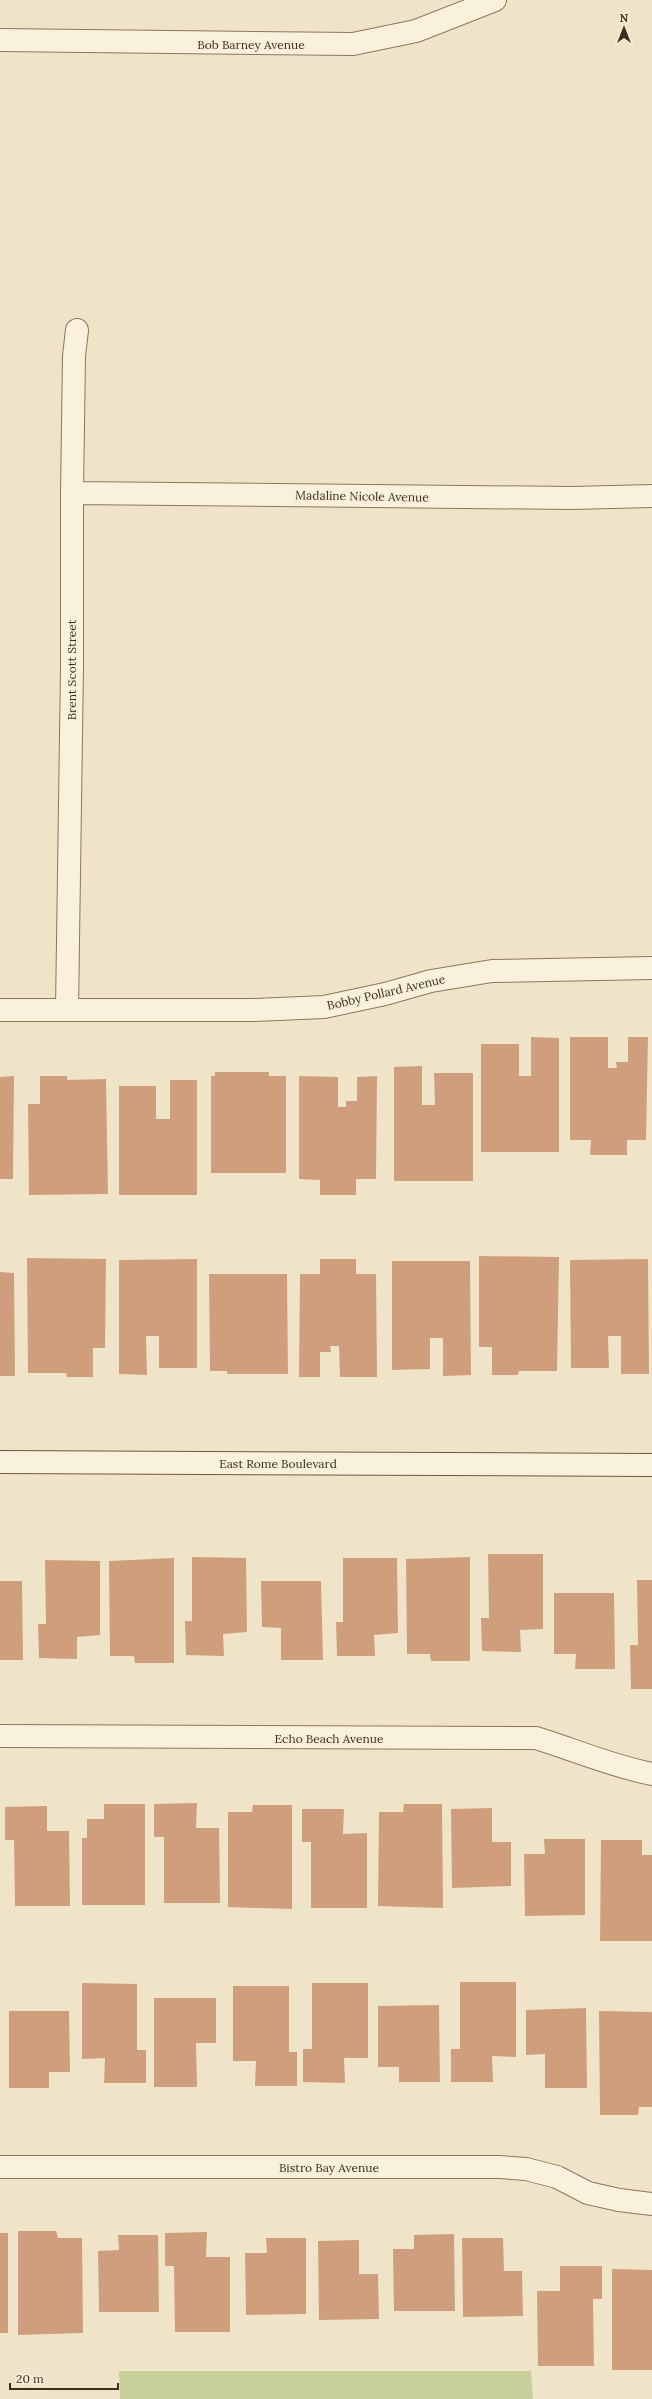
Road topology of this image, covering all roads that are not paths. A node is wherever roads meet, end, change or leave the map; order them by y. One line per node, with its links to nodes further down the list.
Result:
1 (495, 0): 2 (street, Bob Barney Avenue)
2 (0, 40)
3 (77, 330): 4 (street, Brent Scott Street)
4 (72, 493): 5 (street, Madaline Nicole Avenue); 8 (street, Brent Scott Street)
5 (652, 496)
6 (652, 968): 8 (street, Bobby Pollard Avenue)
7 (0, 1010): 8 (street, Bobby Pollard Avenue)
8 (66, 1010)
9 (0, 1462): 10 (street, East Rome Boulevard)
10 (652, 1465)
11 (0, 1736): 12 (street, Echo Beach Avenue)
12 (652, 1774)
13 (0, 2167): 14 (street, Bistro Bay Avenue)
14 (652, 2204)

